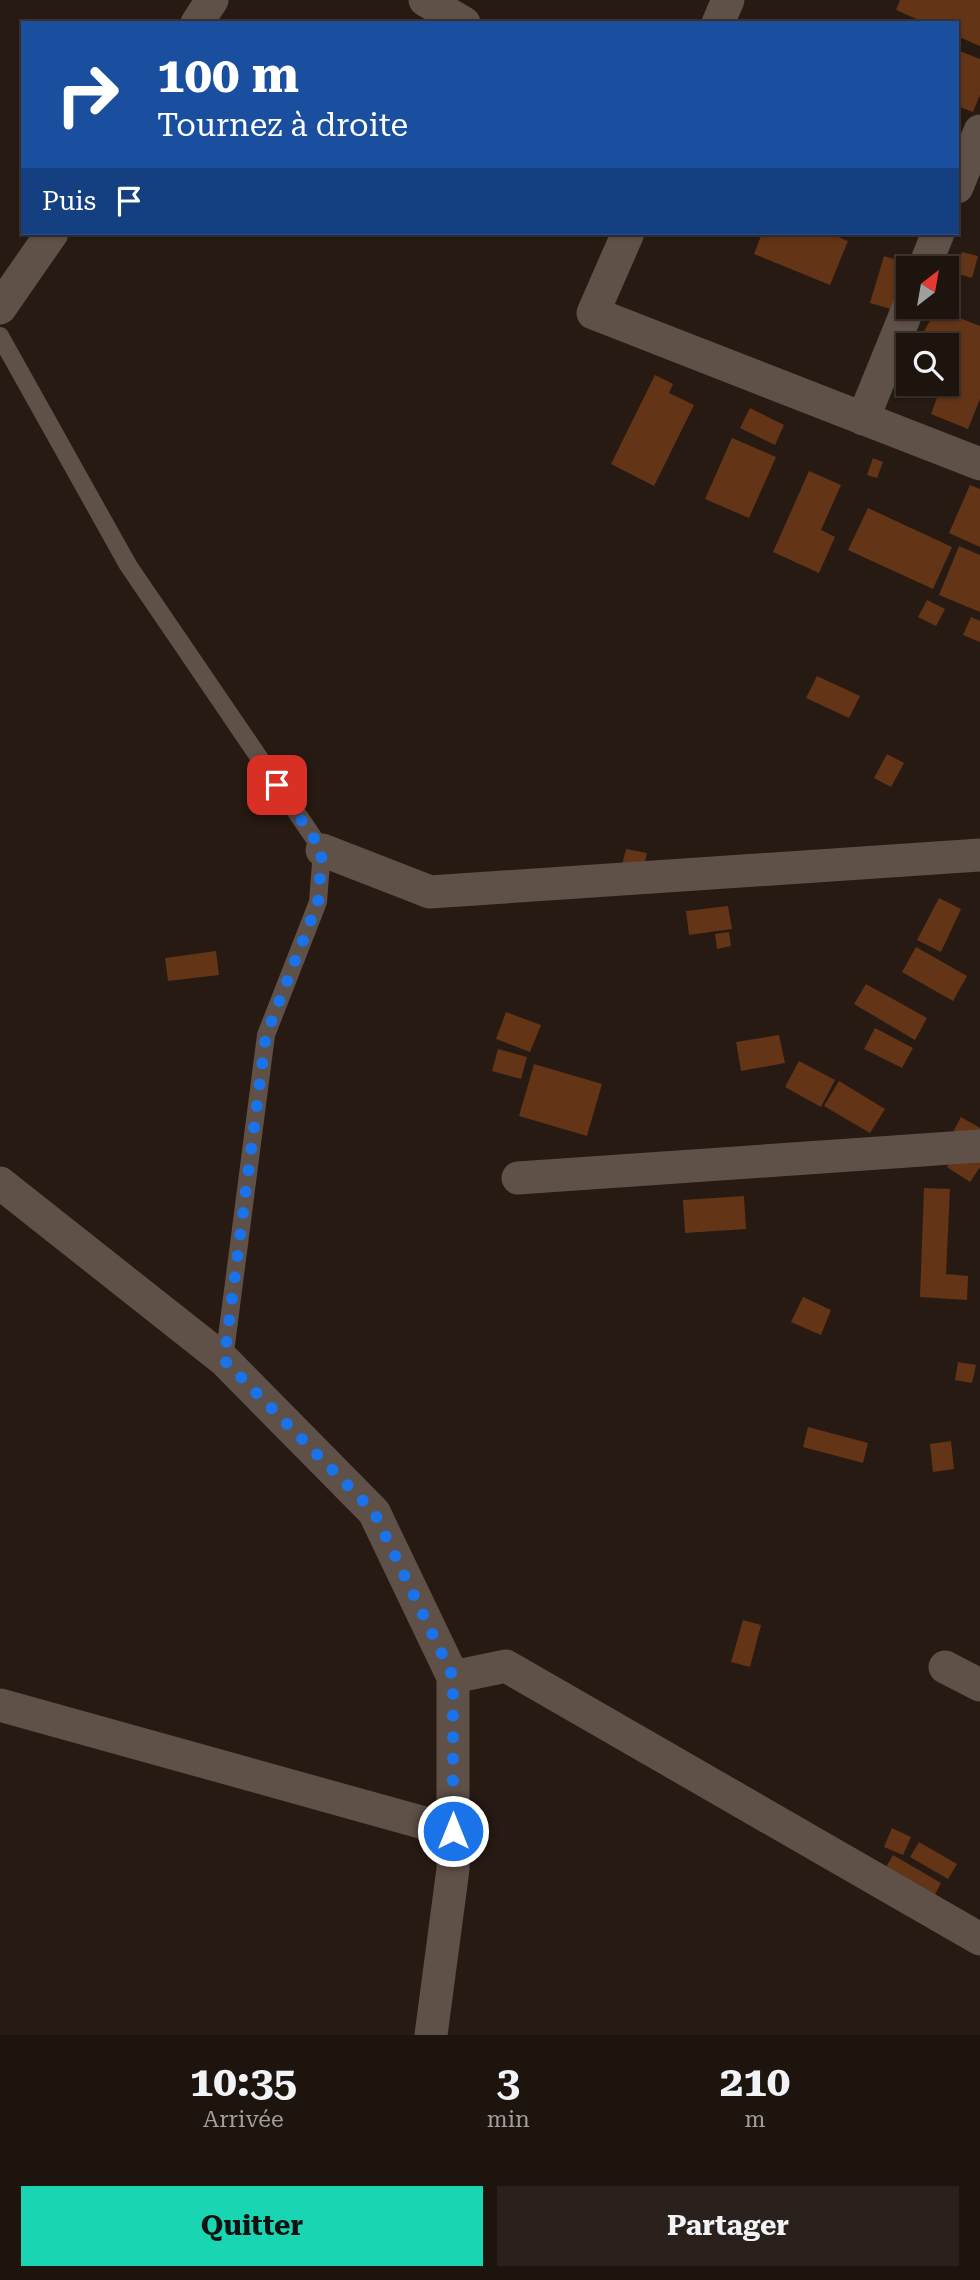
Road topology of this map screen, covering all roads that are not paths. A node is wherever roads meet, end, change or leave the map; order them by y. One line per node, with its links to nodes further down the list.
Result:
1 (212, 0): 4 (street)
2 (425, 0): 5 (street)
3 (728, 0): 6 (street)
4 (198, 21)
5 (461, 21)
6 (719, 21)
7 (980, 131): 8 (street)
8 (959, 182)
9 (51, 235): 13 (street)
10 (627, 235): 16 (street)
11 (938, 235): 12 (street)
12 (929, 256)
13 (0, 308)
14 (903, 319): 16 (street)
15 (0, 336): 18 (lane)
16 (863, 419): 17 (street)
17 (980, 464)
18 (322, 850): 19 (street); 23 (lane)
19 (980, 855)
20 (980, 1146): 21 (street)
21 (518, 1178)
22 (0, 1183): 23 (street)
23 (224, 1360): 25 (street)
24 (945, 1667): 26 (street)
25 (453, 1677): 28 (street); 29 (street)
26 (980, 1685)
27 (0, 1705): 28 (street)
28 (453, 1831): 30 (street)
29 (980, 1939)
30 (431, 2035)

